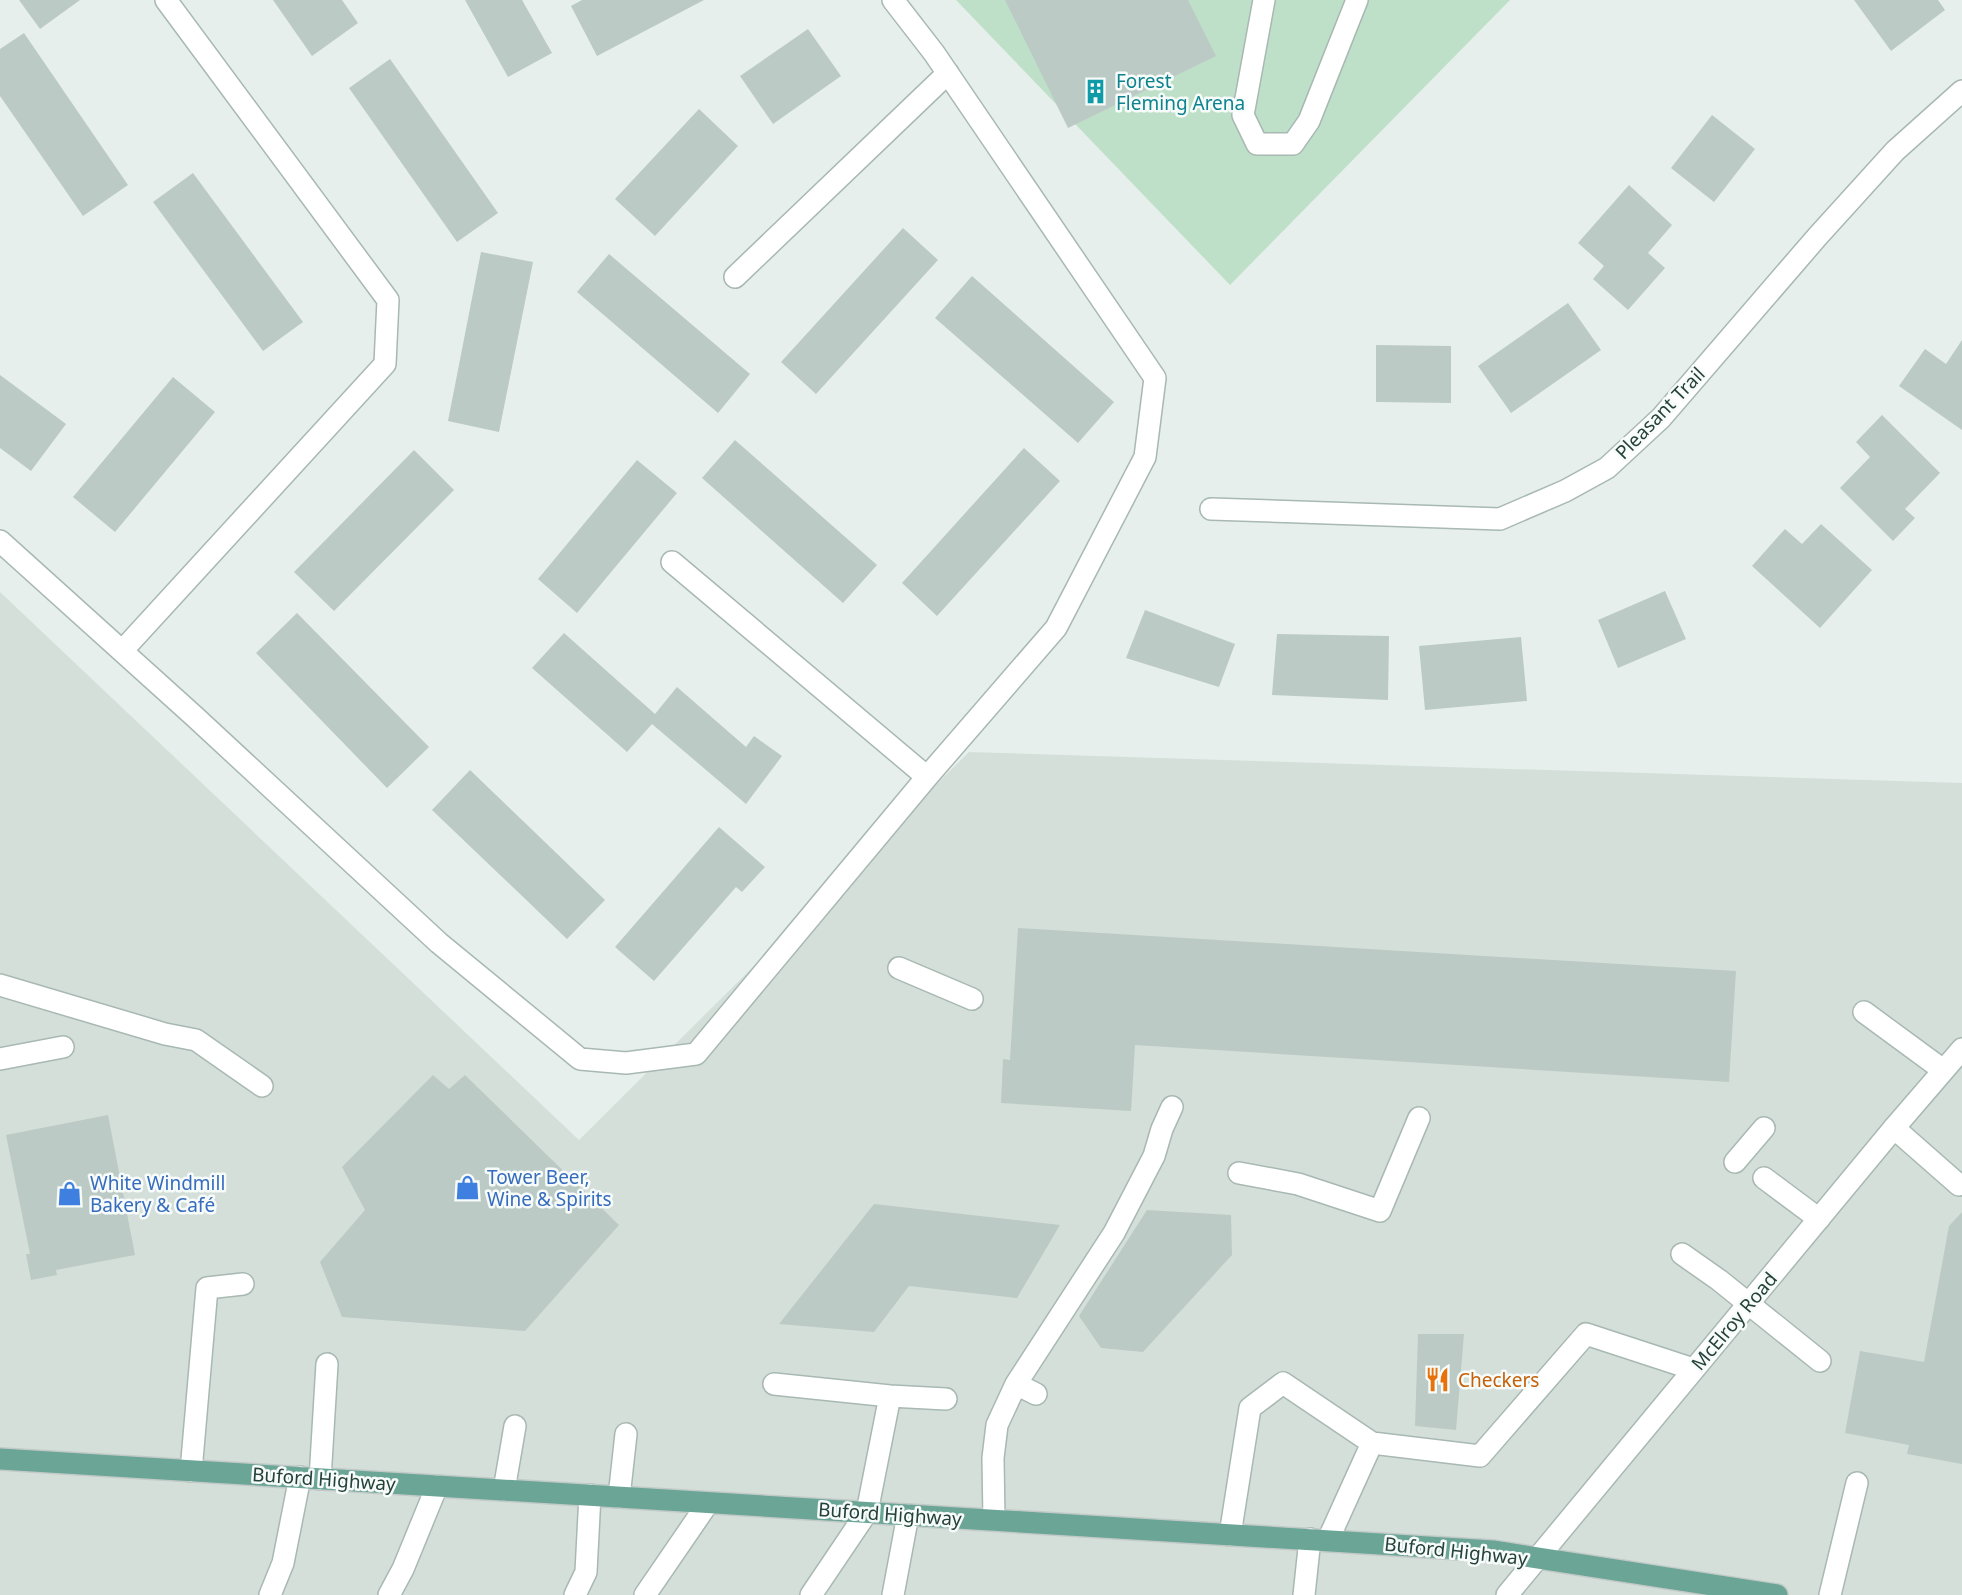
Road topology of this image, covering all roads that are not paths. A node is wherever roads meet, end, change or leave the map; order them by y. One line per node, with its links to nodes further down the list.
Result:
1 (166, 0): 11 (street)
2 (893, 0): 5 (street)
3 (1264, 0): 4 (street)
4 (1357, 0)
5 (948, 73): 7 (street); 12 (street)
6 (1962, 90): 8 (street, Pleasant Trail)
7 (735, 277)
8 (1211, 509)
9 (0, 541): 11 (street)
10 (672, 562): 12 (street)
11 (122, 651): 12 (street)
12 (927, 777)
13 (899, 968): 15 (street)
14 (0, 985): 21 (street)
15 (972, 999)
16 (1864, 1012): 20 (street)
17 (63, 1046): 19 (street)
18 (1962, 1049): 20 (street, McElroy Road)
19 (0, 1059)
20 (1943, 1070): 25 (street, McElroy Road)
21 (262, 1086)
22 (1172, 1107): 38 (street)
23 (1419, 1118): 27 (street)
24 (1764, 1128): 26 (street)
25 (1894, 1128): 29 (street); 30 (street, McElroy Road)
26 (1735, 1162)
27 (1239, 1173)
28 (1764, 1178): 30 (street)
29 (1959, 1185)
30 (1819, 1219): 33 (street, McElroy Road)
31 (1682, 1254): 33 (street)
32 (243, 1284): 46 (street)
33 (1749, 1304): 34 (street); 36 (street, McElroy Road)
34 (1820, 1361)
35 (327, 1364): 47 (street)
36 (1693, 1370): 44 (street); 59 (street, McElroy Road)
37 (774, 1384): 40 (street)
38 (1016, 1384): 39 (street); 56 (street)
39 (1036, 1394)
40 (890, 1396): 41 (street); 54 (street)
41 (946, 1399)
42 (515, 1426): 50 (street)
43 (626, 1434): 52 (street)
44 (1372, 1443): 57 (street); 58 (street)
45 (0, 1459): 46 (main road, Buford Highway)
46 (191, 1471): 47 (main road, Buford Highway)
47 (310, 1478): 49 (main road, Buford Highway); 60 (street)
48 (1857, 1483): 69 (street)
49 (438, 1486): 50 (main road, Buford Highway); 61 (street)
50 (504, 1490): 51 (main road, Buford Highway)
51 (590, 1495): 52 (main road, Buford Highway); 62 (street)
52 (619, 1497): 53 (main road, Buford Highway)
53 (708, 1503): 54 (main road, Buford Highway); 63 (street)
54 (867, 1512): 55 (main road, Buford Highway); 64 (street)
55 (908, 1515): 56 (main road, Buford Highway); 65 (street)
56 (994, 1520): 57 (main road, Buford Highway)
57 (1230, 1535): 58 (main road, Buford Highway)
58 (1319, 1540): 59 (main road, Buford Highway); 66 (street)
59 (1535, 1559): 67 (street, McElroy Road); 68 (main road, Buford Highway)
60 (270, 1595)
61 (389, 1595)
62 (575, 1595)
63 (645, 1595)
64 (811, 1595)
65 (893, 1595)
66 (1304, 1595)
67 (1507, 1595)
68 (1777, 1595)
69 (1830, 1595)

